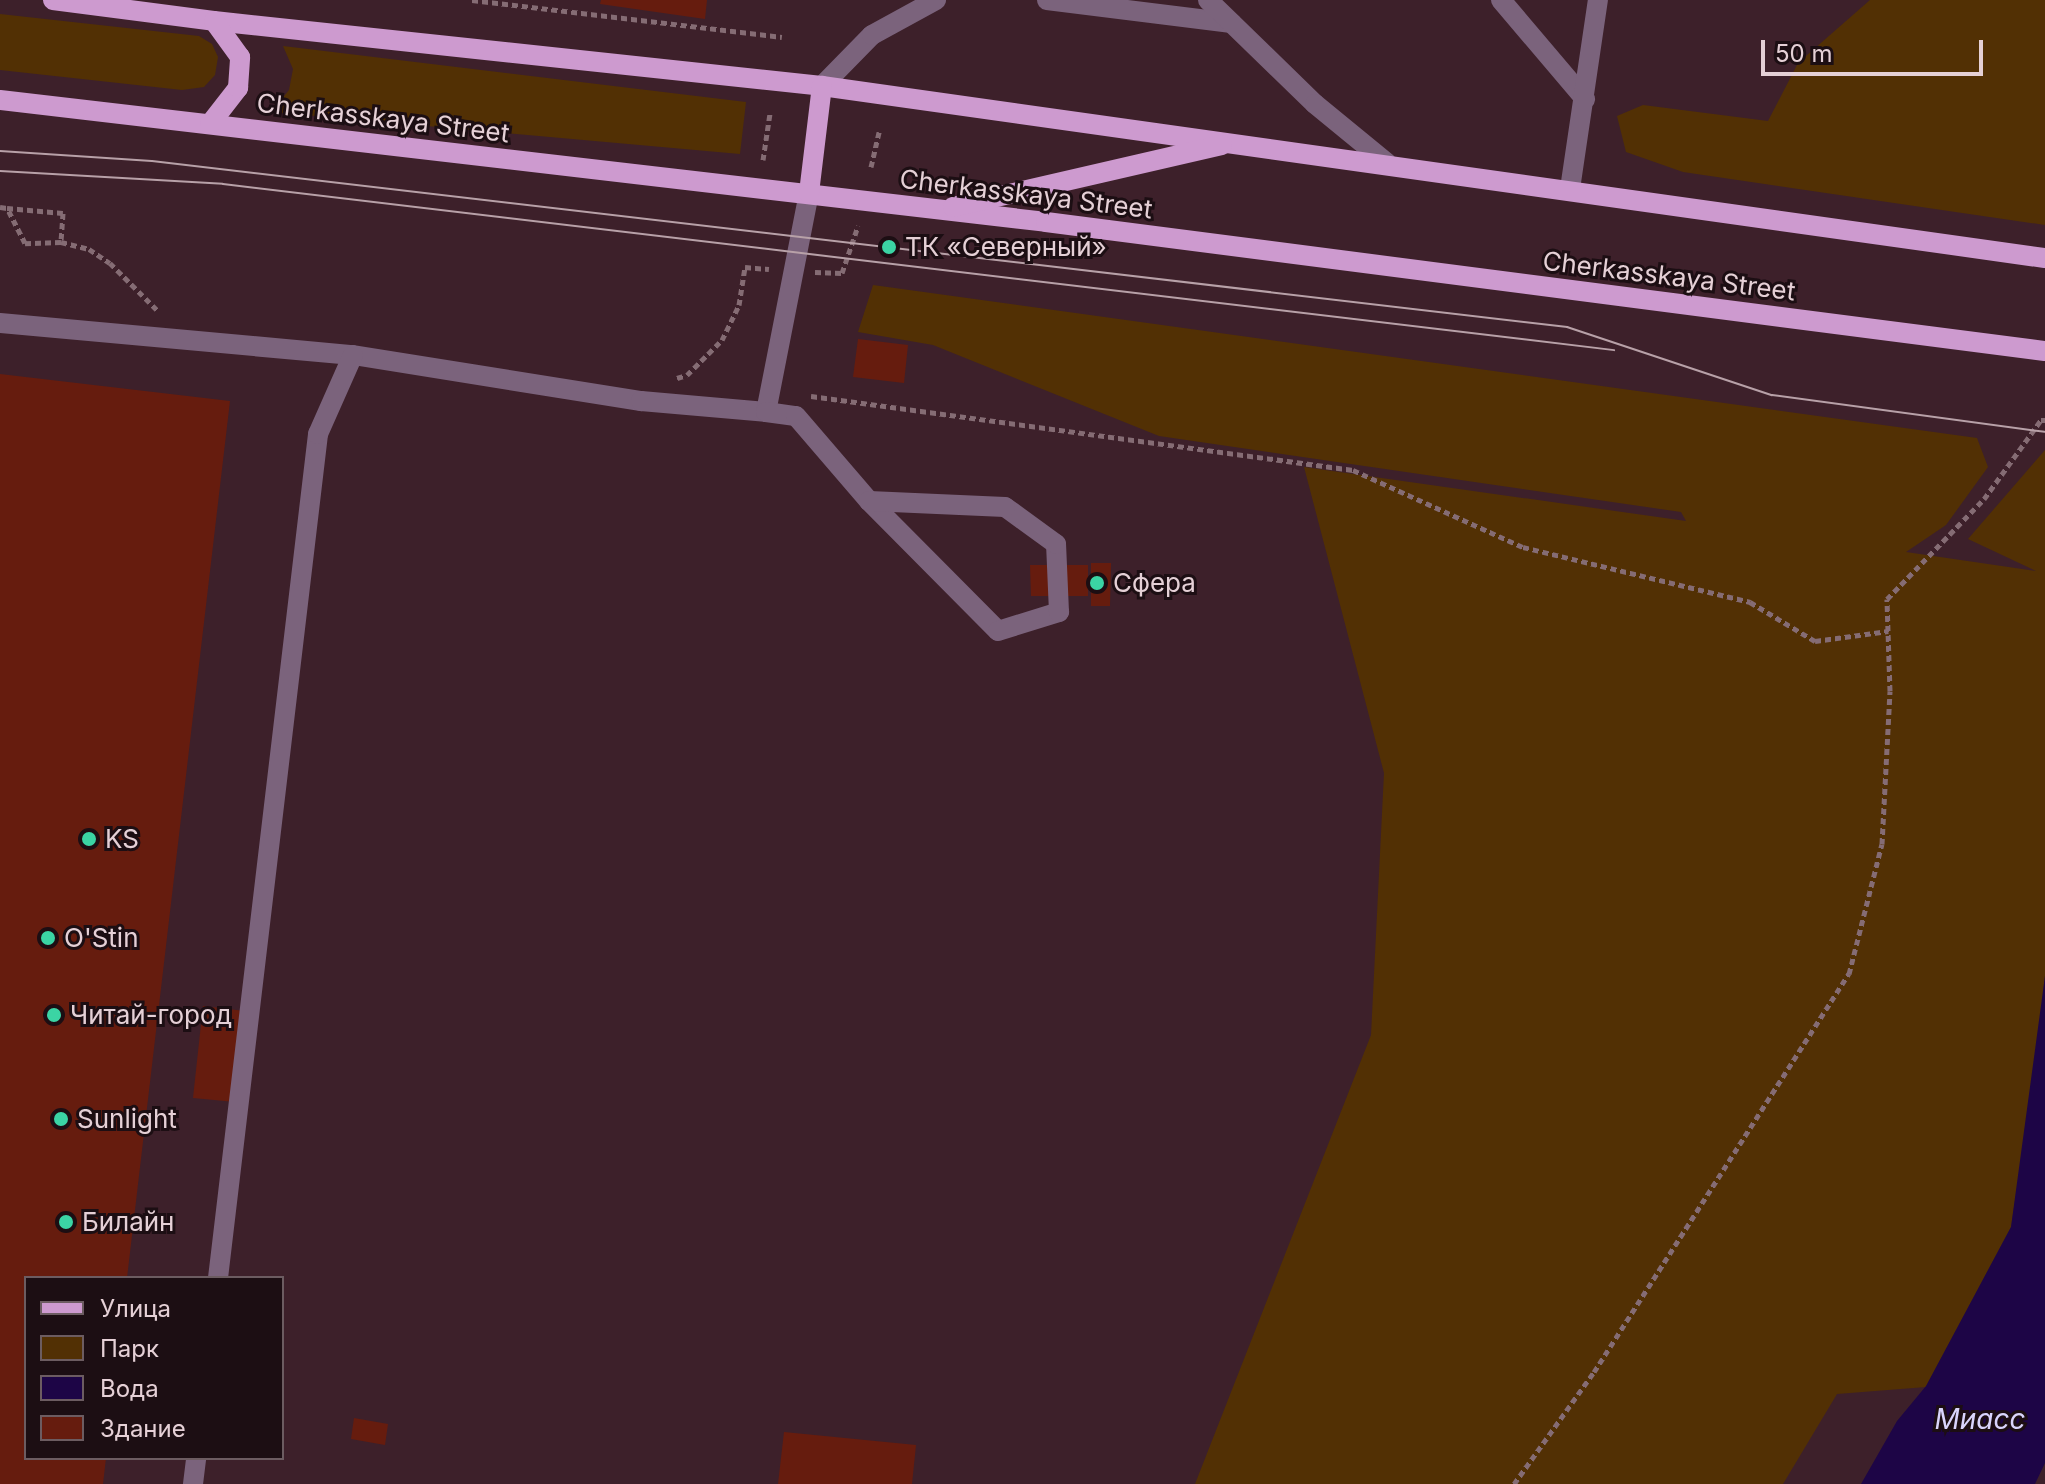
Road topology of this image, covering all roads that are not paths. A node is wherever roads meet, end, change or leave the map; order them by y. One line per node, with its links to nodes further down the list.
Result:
1 (53, 0): 7 (main road)
2 (936, 0): 9 (lane)
3 (1047, 0): 8 (lane)
4 (1208, 0): 8 (lane)
5 (1501, 0): 10 (lane)
6 (1598, 0): 10 (lane)
7 (214, 21): 9 (main road); 12 (main road)
8 (1232, 23): 14 (lane)
9 (822, 86): 13 (main road); 16 (main road)
10 (1585, 99): 15 (lane)
11 (0, 100): 12 (main road, Cherkasskaya Street)
12 (210, 124): 16 (main road, Cherkasskaya Street)
13 (1235, 142): 14 (main road); 17 (main road)
14 (1387, 163): 15 (main road)
15 (1570, 189): 18 (main road)
16 (809, 193): 17 (main road, Cherkasskaya Street); 22 (lane)
17 (937, 211): 20 (main road, Cherkasskaya Street)
18 (2045, 258)
19 (0, 323): 21 (lane)
20 (2045, 351)
21 (353, 355): 22 (lane); 24 (lane)
22 (766, 412): 23 (lane)
23 (869, 501): 23 (lane)
24 (218, 1276)
25 (196, 1460): 26 (lane)
26 (193, 1484)

